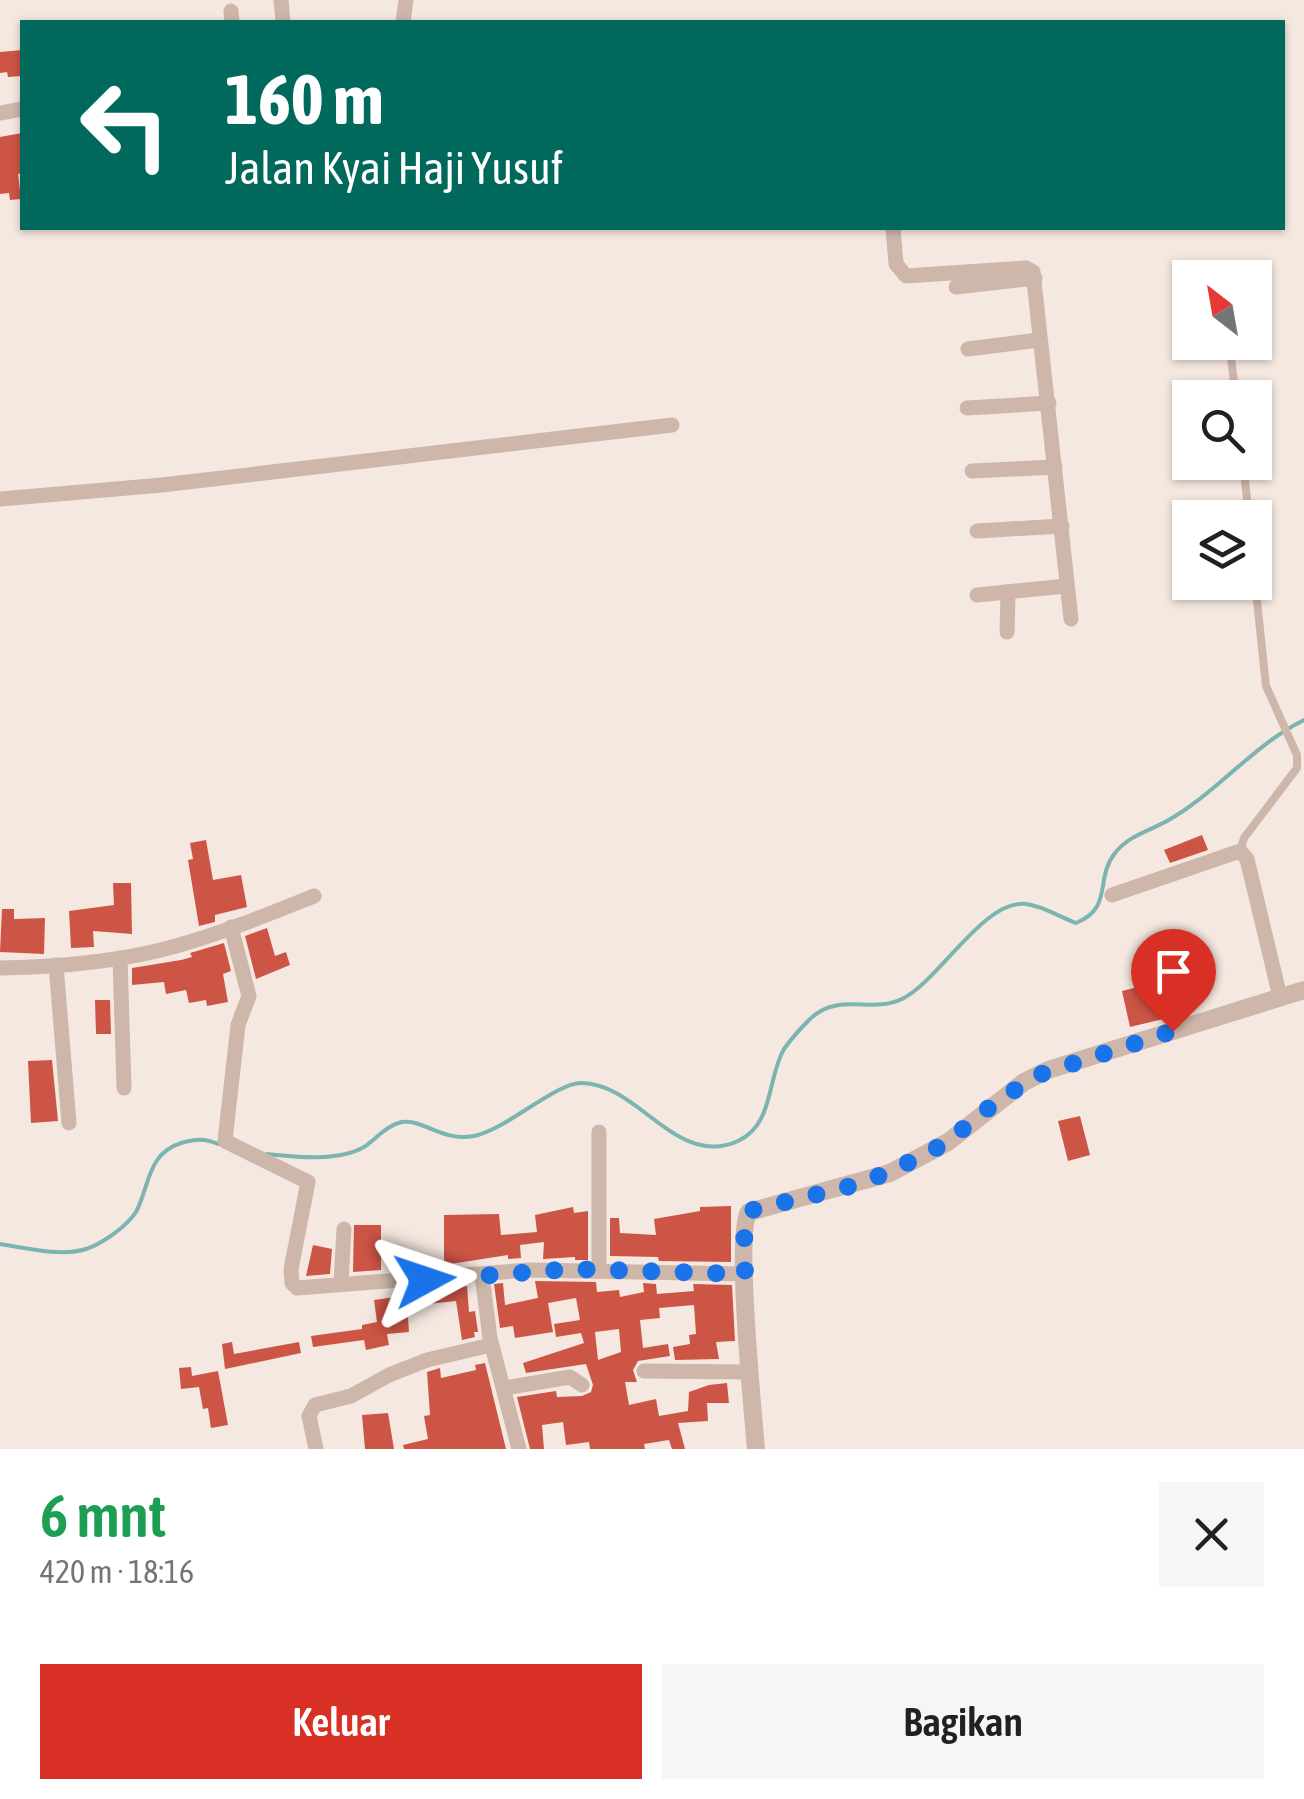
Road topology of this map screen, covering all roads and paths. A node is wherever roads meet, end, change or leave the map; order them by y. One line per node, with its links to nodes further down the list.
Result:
1 (893, 230): 2 (street)
2 (1030, 273): 3 (street); 4 (street)
3 (956, 286)
4 (1039, 340): 5 (street); 6 (street)
5 (968, 349)
6 (1049, 403): 7 (street); 9 (street)
7 (967, 408)
8 (672, 425): 11 (street)
9 (1056, 466): 10 (street); 12 (street)
10 (972, 471)
11 (0, 499)
12 (1062, 526): 13 (street); 14 (street)
13 (977, 531)
14 (1066, 586): 15 (street); 18 (street)
15 (1008, 592): 16 (street); 19 (street)
16 (976, 595)
17 (1257, 600): 20 (lane)
18 (1070, 619)
19 (1007, 632)
20 (1240, 851): 21 (street); 28 (street)
21 (1112, 895)
22 (314, 896): 23 (street)
23 (230, 928): 24 (street); 36 (street)
24 (120, 958): 25 (street); 29 (street)
25 (56, 965): 26 (street); 30 (street)
26 (0, 968)
27 (1304, 990): 28 (street)
28 (1280, 997): 34 (street)
29 (124, 1088)
30 (69, 1123)
31 (598, 1132): 33 (street)
32 (344, 1229): 36 (street)
33 (599, 1270): 34 (street); 35 (street)
34 (745, 1274): 39 (street)
35 (482, 1275): 36 (street); 37 (street)
36 (341, 1284)
37 (492, 1345): 41 (street); 42 (street)
38 (644, 1370): 39 (street)
39 (750, 1372): 44 (street)
40 (582, 1385): 41 (street)
41 (504, 1388): 43 (street)
42 (316, 1449)
43 (519, 1449)
44 (756, 1449)

